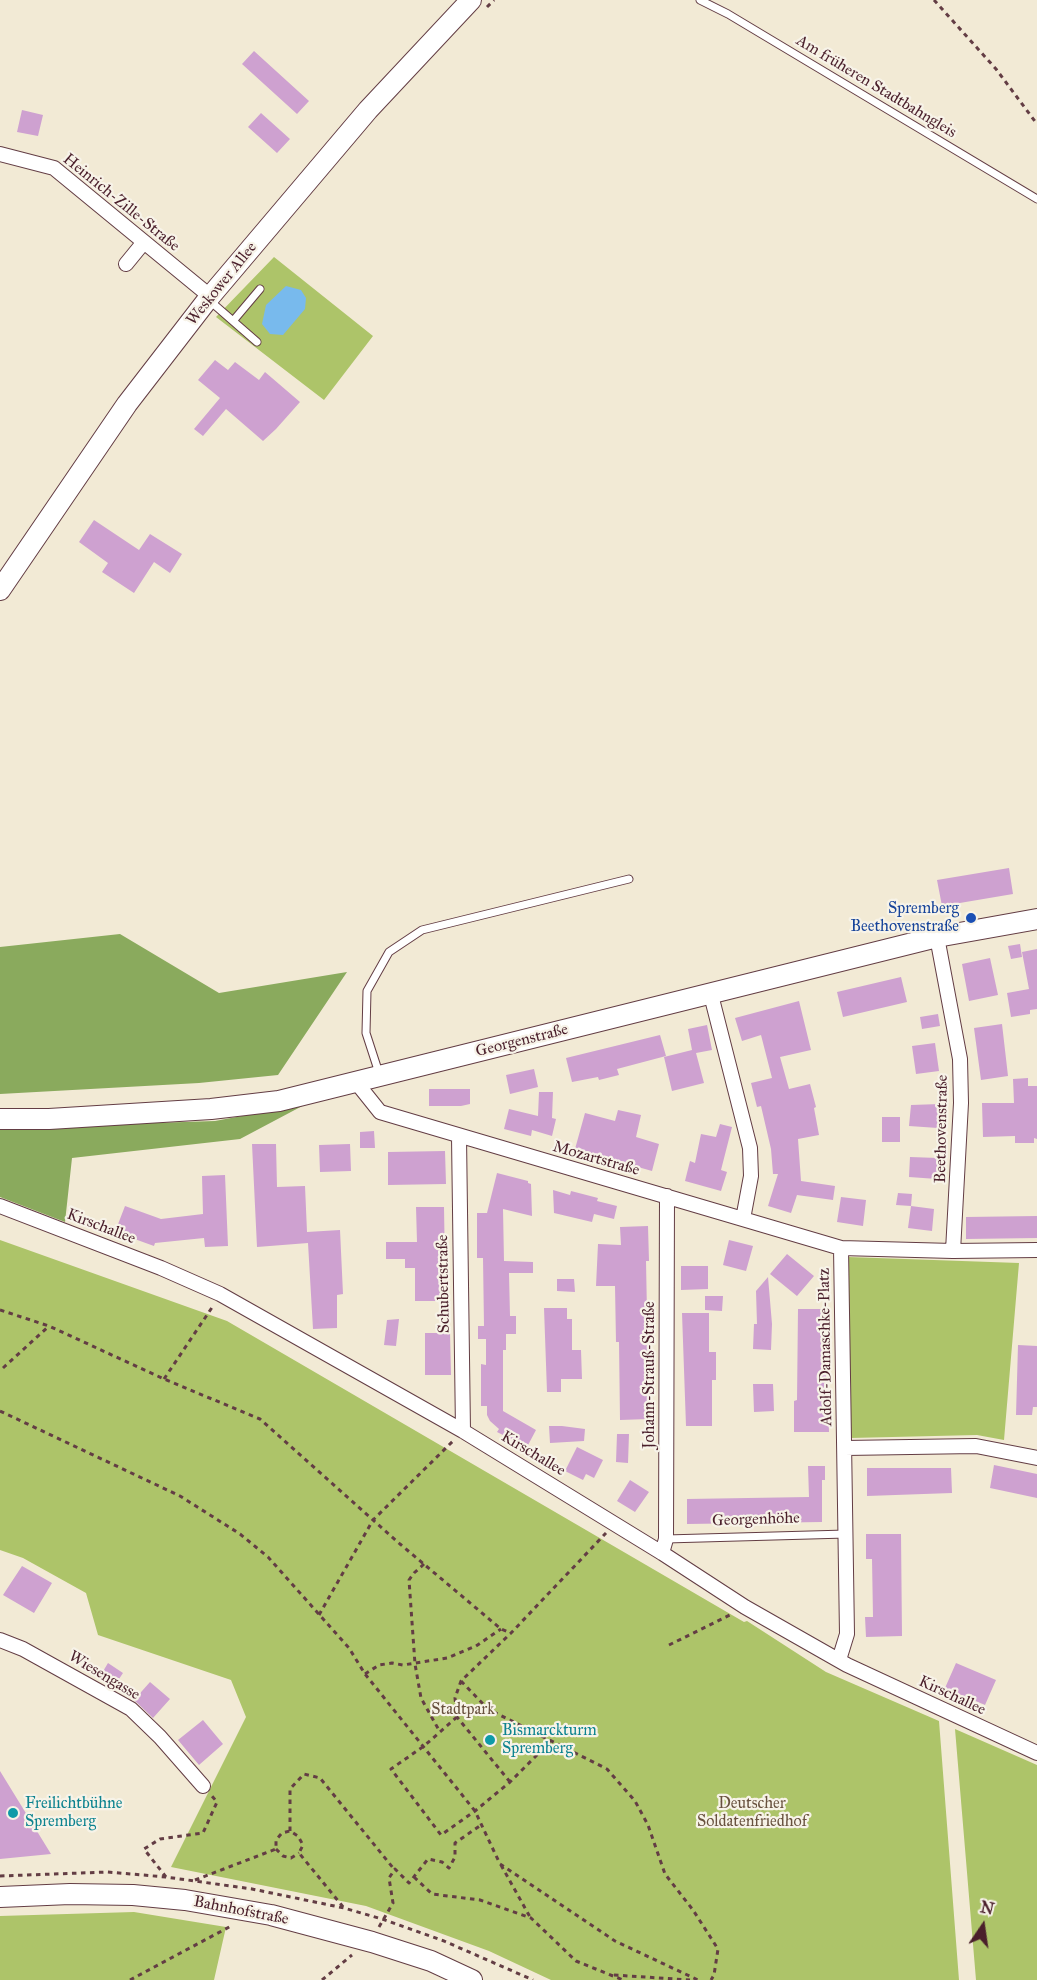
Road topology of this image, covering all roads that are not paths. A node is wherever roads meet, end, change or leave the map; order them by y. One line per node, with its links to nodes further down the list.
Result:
1 (471, 0): 8 (main road, Weskower Allee)
2 (700, 0): 4 (lane, Am früheren Stadtbahngleis)
3 (0, 153): 5 (street, Heinrich-Zille-Straße)
4 (1037, 199)
5 (144, 242): 6 (street); 8 (street, Heinrich-Zille-Straße)
6 (126, 264)
7 (260, 289): 9 (lane)
8 (209, 298): 9 (lane); 11 (main road, Weskower Allee)
9 (233, 321): 10 (lane)
10 (257, 342)
11 (0, 590)
12 (629, 879): 16 (lane)
13 (1037, 919): 14 (main road, Georgenstraße)
14 (937, 937): 15 (main road, Georgenstraße); 25 (street, Beethovenstraße)
15 (711, 994): 16 (main road, Georgenstraße); 22 (street)
16 (380, 1076): 17 (main road, Georgenstraße)
17 (356, 1082): 18 (main road, Georgenstraße); 19 (street, Mozartstraße)
18 (0, 1119)
19 (459, 1137): 20 (street, Mozartstraße); 26 (street, Schubertstraße)
20 (667, 1196): 22 (street, Mozartstraße); 30 (street, Johann-Strauß-Straße)
21 (0, 1206): 26 (street, Kirschallee)
22 (743, 1219): 23 (street, Mozartstraße)
23 (841, 1248): 25 (street, Adolf-Damaschke-Platz); 27 (street, Adolf-Damaschke-Platz)
24 (1037, 1250): 25 (street, Adolf-Damaschke-Platz)
25 (953, 1251)
26 (463, 1431): 31 (street, Kirschallee)
27 (844, 1448): 28 (street, Adolf-Damaschke-Platz); 29 (street)
28 (1037, 1458)
29 (846, 1534): 30 (lane, Georgenhöhe); 33 (street)
30 (666, 1539): 31 (street, Johann-Strauß-Straße)
31 (662, 1553): 33 (street, Kirschallee)
32 (0, 1640): 35 (street, Wiesengasse)
33 (839, 1660): 34 (street, Kirschallee)
34 (1037, 1753)
35 (202, 1786)
36 (0, 1897): 37 (main road, Bahnhofstraße)
37 (472, 1980)

